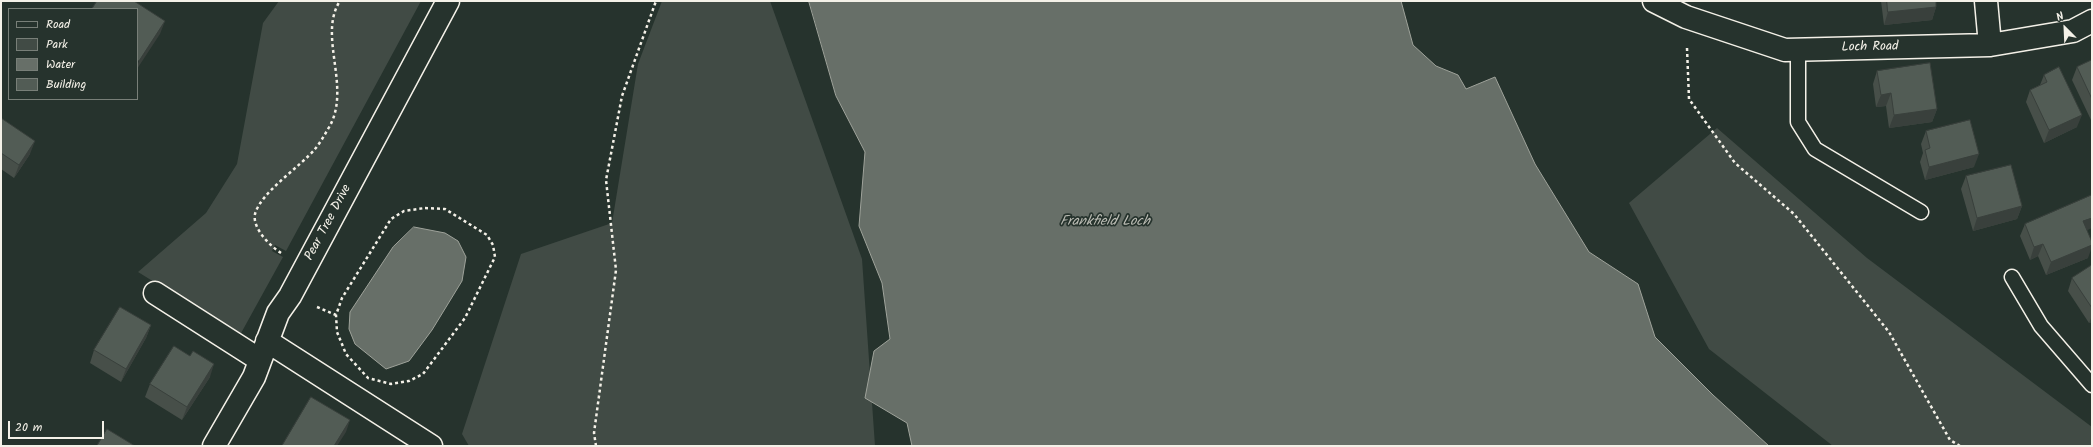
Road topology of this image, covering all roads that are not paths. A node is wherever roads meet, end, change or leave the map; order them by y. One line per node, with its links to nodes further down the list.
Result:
1 (448, 1): 10 (street, Pear Tree Drive)
2 (1654, 1): 6 (street, Loch Road)
3 (1986, 1): 5 (street)
4 (2092, 21): 5 (street, Loch Road)
5 (1990, 46): 6 (street, Loch Road)
6 (1798, 49): 7 (lane)
7 (1921, 212)
8 (2012, 277): 11 (lane)
9 (155, 293): 10 (street)
10 (263, 350): 12 (street, Pear Tree Drive); 13 (street)
11 (2092, 384)
12 (214, 446)
13 (431, 446)

